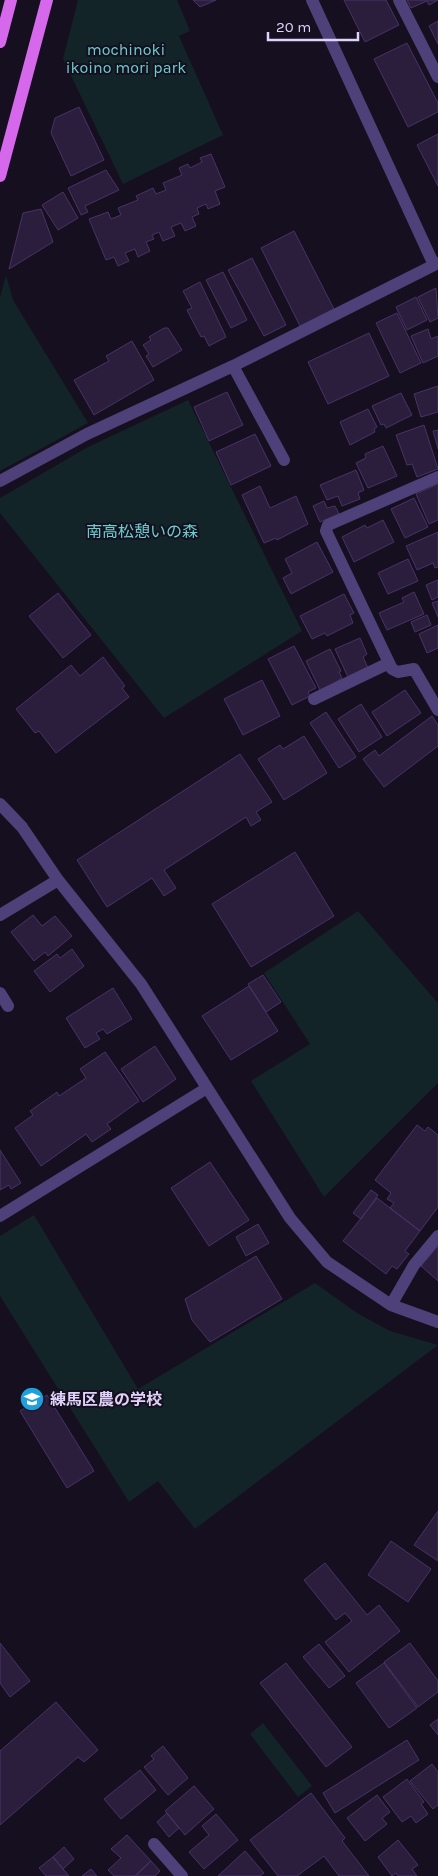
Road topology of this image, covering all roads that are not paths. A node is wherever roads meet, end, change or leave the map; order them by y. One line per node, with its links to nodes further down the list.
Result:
1 (11, 0): 5 (main road)
2 (47, 0): 7 (main road)
3 (312, 0): 8 (street)
4 (399, 0): 6 (street)
5 (0, 42)
6 (438, 77)
7 (0, 176)
8 (436, 264): 9 (street)
9 (232, 366): 10 (street); 12 (street)
10 (284, 460)
11 (438, 477): 13 (street)
12 (0, 481)
13 (389, 662): 14 (street); 15 (street)
14 (314, 699)
15 (438, 710)
16 (0, 804): 17 (street)
17 (58, 880): 18 (street); 21 (street)
18 (0, 915)
19 (0, 993): 20 (street)
20 (8, 1006)
21 (207, 1088): 22 (street); 24 (street)
22 (0, 1216)
23 (438, 1236): 24 (street)
24 (391, 1305): 25 (street)
25 (438, 1322)
26 (154, 1844): 27 (street)
27 (182, 1876)

